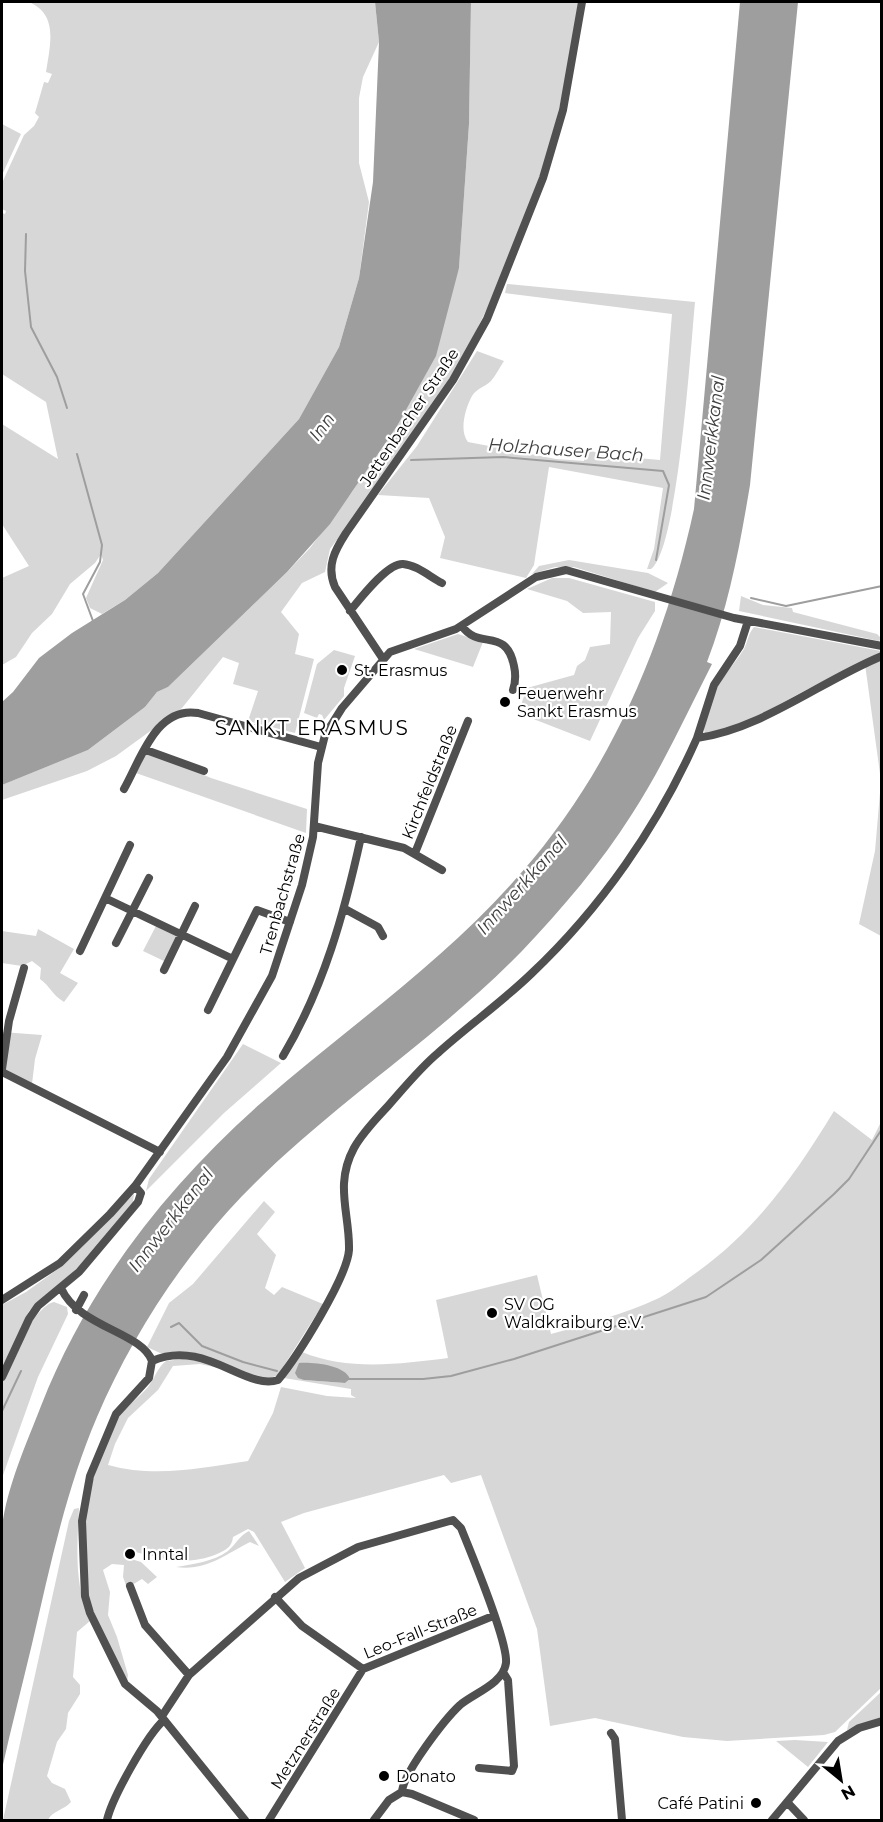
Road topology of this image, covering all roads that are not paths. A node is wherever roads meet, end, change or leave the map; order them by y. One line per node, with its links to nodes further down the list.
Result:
1 (582, 2): 3 (street, Jettenbacher Straße)
2 (442, 583): 3 (street)
3 (350, 611): 8 (street, Jettenbacher Straße)
4 (748, 621): 5 (street, Trenbachstraße); 6 (street, Trenbachstraße); 11 (street)
5 (462, 626): 8 (street, Trenbachstraße); 9 (street)
6 (882, 646)
7 (882, 656): 11 (street)
8 (383, 659): 12 (street, Trenbachstraße)
9 (513, 690)
10 (468, 721): 19 (street, Kirchfeldstraße)
11 (697, 738): 43 (street)
12 (321, 747): 13 (street); 16 (street, Trenbachstraße)
13 (146, 750): 14 (street); 15 (street)
14 (204, 771)
15 (124, 789)
16 (314, 826): 17 (street, Kirchfeldstraße); 26 (street, Trenbachstraße)
17 (361, 837): 19 (street, Kirchfeldstraße); 24 (street)
18 (130, 845): 22 (street)
19 (415, 853): 20 (street, Kirchfeldstraße)
20 (442, 870)
21 (148, 878): 25 (street)
22 (105, 898): 25 (street); 30 (street)
23 (195, 906): 27 (street)
24 (345, 909): 28 (street); 35 (street)
25 (133, 910): 27 (street); 29 (street)
26 (290, 922): 31 (street); 37 (street, Trenbachstraße)
27 (182, 934): 31 (street); 33 (street)
28 (382, 936)
29 (116, 944)
30 (80, 951)
31 (232, 959): 34 (street)
32 (24, 968): 36 (street)
33 (164, 970)
34 (208, 1010)
35 (283, 1056)
36 (2, 1071): 37 (street)
37 (160, 1152): 38 (street, Trenbachstraße)
38 (135, 1186): 39 (street); 41 (street, Trenbachstraße)
39 (61, 1288): 42 (street); 44 (street)
40 (84, 1295): 42 (street)
41 (2, 1300)
42 (78, 1311): 43 (street)
43 (152, 1361): 51 (street)
44 (2, 1377)
45 (130, 1586): 50 (street)
46 (274, 1597): 47 (street); 48 (street, Leo-Fall-Straße); 50 (street)
47 (493, 1616): 48 (street, Leo-Fall-Straße); 49 (street)
48 (363, 1669): 60 (street, Metznerstraße)
49 (503, 1672): 54 (street); 55 (street)
50 (189, 1675): 51 (street)
51 (163, 1718): 58 (street); 59 (street)
52 (882, 1721): 56 (street)
53 (611, 1733): 62 (street)
54 (479, 1768)
55 (402, 1792): 57 (street); 61 (street)
56 (787, 1802): 63 (street); 64 (street)
57 (469, 1819)
58 (107, 1821)
59 (245, 1821)
60 (269, 1821)
61 (374, 1821)
62 (622, 1821)
63 (772, 1821)
64 (804, 1821)

